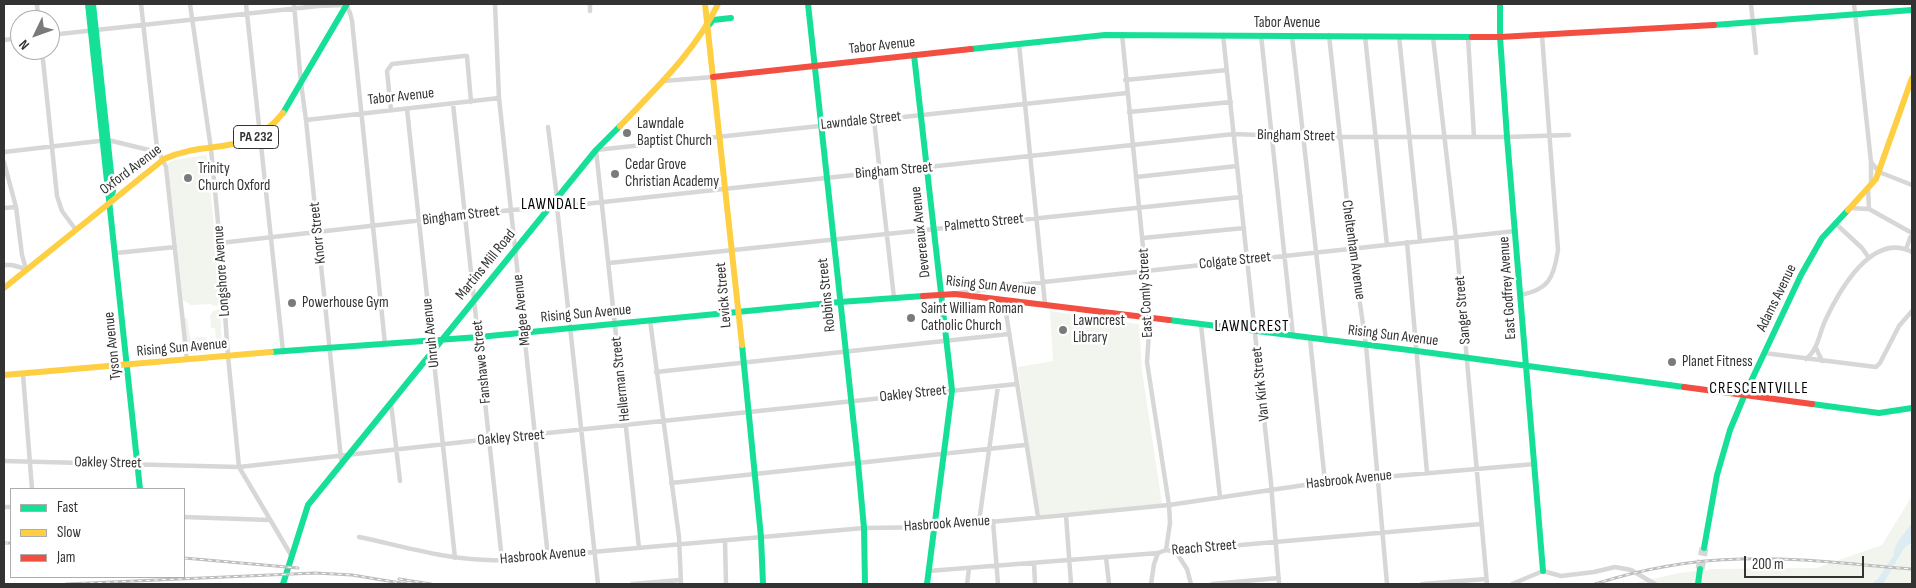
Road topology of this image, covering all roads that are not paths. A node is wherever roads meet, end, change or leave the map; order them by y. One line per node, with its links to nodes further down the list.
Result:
1 (88, 4): 25 (main road, Tyson Avenue)
2 (93, 4): 25 (main road, Tyson Avenue)
3 (142, 4): 23 (street)
4 (190, 4): 21 (street, Longshore Avenue)
5 (246, 4): 18 (street)
6 (346, 4): 15 (street); 48 (main road, Oxford Avenue / PA 232); 58 (street)
7 (495, 4): 50 (street, Magee Avenue)
8 (590, 4): 17 (street)
9 (705, 4): 24 (main road, Levick Street)
10 (718, 4): 24 (main road, Martins Mill Road)
11 (808, 4): 42 (main road, Robbins Street)
12 (1500, 4): 37 (main road, East Godfrey Avenue)
13 (1751, 4): 22 (street)
14 (1854, 4): 19 (street)
15 (294, 6): 18 (street); 48 (street, Knorr Street)
16 (1912, 10): 19 (main road, Tabor Avenue)
17 (590, 11)
18 (247, 14): 21 (street); 65 (street)
19 (1856, 15): 22 (main road, Tabor Avenue); 86 (street)
20 (731, 18): 24 (main road)
21 (192, 20): 23 (street); 80 (street, Longshore Avenue)
22 (1753, 23): 28 (main road, Tabor Avenue); 39 (street)
23 (144, 25): 25 (street); 85 (street)
24 (707, 27): 44 (main road, Levick Street); 47 (main road, Martins Mill Road)
25 (93, 30): 26 (street); 77 (main road, Tyson Avenue)
26 (60, 34)
27 (1122, 34): 29 (main road, Tabor Avenue); 38 (main road, Tabor Avenue); 46 (street, East Comly Street)
28 (1542, 34): 37 (main road, Tabor Avenue); 66 (street)
29 (1224, 35): 31 (main road, Tabor Avenue); 43 (street, Van Kirk Street)
30 (1329, 35): 32 (main road, Tabor Avenue); 33 (main road, Tabor Avenue); 70 (street, Cheltenham Avenue)
31 (1261, 36): 32 (main road, Tabor Avenue); 69 (street)
32 (1292, 36): 74 (street)
33 (1365, 36): 34 (main road, Tabor Avenue); 71 (street)
34 (1399, 36): 36 (main road, Tabor Avenue); 72 (street)
35 (1468, 36): 36 (main road, Tabor Avenue); 37 (main road, Tabor Avenue); 75 (street)
36 (1433, 37): 73 (street, Sanger Street)
37 (1500, 37): 76 (main road, East Godfrey Avenue)
38 (1019, 44): 40 (main road, Tabor Avenue); 54 (street)
39 (1756, 53)
40 (914, 55): 42 (main road, Tabor Avenue); 59 (main road, Devereaux Avenue)
41 (43, 60): 79 (street)
42 (814, 66): 44 (main road, Tabor Avenue); 62 (main road, Robbins Street)
43 (1227, 70): 46 (street); 52 (street, Van Kirk Street)
44 (713, 77): 47 (street, Tabor Avenue); 68 (main road, Levick Street)
45 (1912, 78): 84 (main road, Adams Avenue)
46 (1125, 80): 49 (street, East Comly Street)
47 (663, 81): 81 (main road, Martins Mill Road)
48 (301, 83): 60 (street, Knorr Street); 65 (main road, Oxford Avenue / PA 232)
49 (1127, 93): 54 (street, Lawndale Street); 57 (street, East Comly Street)
50 (499, 98): 51 (street, Tabor Avenue); 108 (street, Magee Avenue)
51 (471, 102): 53 (street, Tabor Avenue); 56 (street)
52 (1231, 102): 57 (street); 64 (street, Van Kirk Street)
53 (453, 104): 55 (street, Tabor Avenue); 109 (street, Fanshawe Street)
54 (1025, 104): 59 (street, Lawndale Street); 83 (street)
55 (408, 109): 56 (street, Tabor Avenue); 111 (street, Unruh Avenue)
56 (391, 110): 58 (street, Tabor Avenue)
57 (1129, 112): 78 (street, East Comly Street)
58 (361, 113): 60 (street, Tabor Avenue); 113 (street)
59 (921, 115): 61 (street, Lawndale Street); 89 (main road, Devereaux Avenue)
60 (306, 120): 118 (street, Knorr Street)
61 (874, 120): 62 (street, Lawndale Street); 90 (street)
62 (821, 126): 68 (street, Lawndale Street); 92 (main road, Robbins Street)
63 (548, 127): 98 (street)
64 (1234, 134): 69 (street, Bingham Street); 78 (street, Bingham Street); 88 (street, Van Kirk Street)
65 (260, 135): 80 (main road, Oxford Avenue / PA 232); 121 (street)
66 (1550, 135): 67 (street, Bingham Street); 76 (street, Bingham Street); 148 (street)
67 (1569, 135)
68 (720, 136): 81 (street, Lawndale Street); 96 (main road, Levick Street)
69 (1272, 136): 74 (street, Bingham Street); 137 (street)
70 (1339, 136): 71 (street, Bingham Street); 74 (street, Bingham Street); 130 (street, Cheltenham Avenue)
71 (1376, 136): 72 (street, Bingham Street); 128 (street)
72 (1409, 136): 73 (street, Bingham Street); 125 (street)
73 (1444, 136): 75 (street, Bingham Street); 123 (street, Sanger Street)
74 (1305, 137): 134 (street)
75 (1474, 137): 76 (street, Bingham Street)
76 (1507, 137): 117 (main road, East Godfrey Avenue)
77 (105, 140): 79 (street); 85 (street); 99 (main road, Tyson Avenue)
78 (1133, 144): 83 (street, Bingham Street); 93 (street, East Comly Street)
79 (51, 147): 82 (street); 116 (street)
80 (211, 149): 85 (main road, Oxford Avenue / PA 232); 127 (street, Longshore Avenue)
81 (596, 150): 98 (main road, Martins Mill Road); 100 (street, Hellerman Street)
82 (4, 152)
83 (1031, 156): 89 (street, Bingham Street); 110 (street)
84 (1885, 156): 86 (street); 91 (main road, Adams Avenue)
85 (164, 159): 99 (main road, Oxford Avenue / PA 232); 129 (street)
86 (1871, 159): 91 (street); 95 (street)
87 (4, 162): 101 (street)
88 (1238, 166): 93 (street); 97 (street, Van Kirk Street)
89 (926, 168): 90 (street, Bingham Street); 115 (main road, Devereaux Avenue)
90 (880, 172): 92 (street, Bingham Street); 120 (street)
91 (1880, 172): 94 (street); 95 (main road, Adams Avenue)
92 (826, 177): 96 (street, Bingham Street); 124 (main road, Robbins Street)
93 (1136, 177): 103 (street, East Comly Street)
94 (1912, 185)
95 (1869, 186): 106 (main road, Adams Avenue); 107 (street)
96 (725, 189): 100 (street, Bingham Street); 133 (main road, Levick Street)
97 (1241, 197): 103 (street, Palmetto Street); 114 (street, Van Kirk Street)
98 (557, 198): 105 (main road, Martins Mill Road)
99 (110, 200): 116 (main road, Oxford Avenue / PA 232); 136 (main road, Tyson Avenue)
100 (603, 201): 102 (street, Bingham Street); 140 (street, Hellerman Street)
101 (16, 207): 104 (street); 142 (street)
102 (557, 207): 105 (street, Bingham Street); 160 (street)
103 (1140, 207): 110 (street, Palmetto Street); 122 (street, East Comly Street)
104 (4, 208)
105 (548, 208): 108 (street, Bingham Street); 132 (main road, Martins Mill Road)
106 (1848, 208): 107 (street); 112 (main road, Adams Avenue)
107 (1869, 209): 119 (street)
108 (511, 210): 109 (street, Bingham Street); 132 (street, Magee Avenue)
109 (466, 216): 111 (street, Bingham Street); 149 (street, Fanshawe Street)
110 (1038, 217): 115 (street, Palmetto Street); 144 (street)
111 (420, 221): 113 (street, Bingham Street); 168 (street, Unruh Avenue)
112 (1835, 223): 138 (street); 179 (main road, Adams Avenue)
113 (373, 226): 118 (street, Bingham Street); 171 (street)
114 (1244, 228): 122 (street); 139 (street, Van Kirk Street)
115 (933, 229): 120 (street, Palmetto Street); 146 (main road, Devereaux Avenue)
116 (76, 230): 142 (main road, Oxford Avenue / PA 232)
117 (1516, 231): 123 (street, Colgate Street); 148 (main road, East Godfrey Avenue)
118 (317, 232): 121 (street, Bingham Street); 173 (street, Knorr Street)
119 (1912, 233): 131 (street)
120 (887, 234): 124 (street, Palmetto Street); 150 (street)
121 (271, 236): 127 (street, Bingham Street); 175 (street)
122 (1143, 238): 143 (street, East Comly Street)
123 (1456, 238): 125 (street, Colgate Street); 181 (street, Sanger Street)
124 (833, 239): 133 (street, Palmetto Street); 152 (main road, Robbins Street)
125 (1420, 241): 126 (street, Colgate Street)
126 (1407, 242): 128 (street, Colgate Street); 177 (street)
127 (220, 243): 180 (street, Longshore Avenue)
128 (1387, 245): 130 (street, Colgate Street)
129 (175, 247): 136 (street); 183 (street)
130 (1352, 248): 134 (street, Colgate Street); 172 (street, Cheltenham Avenue)
131 (1906, 249): 135 (street); 138 (street)
132 (516, 250): 149 (main road, Martins Mill Road); 162 (street, Magee Avenue)
133 (732, 250): 140 (street, Palmetto Street); 155 (main road, Levick Street)
134 (1317, 252): 137 (street, Colgate Street); 169 (street)
135 (1912, 252)
136 (116, 253): 186 (main road, Tyson Avenue)
137 (1284, 256): 139 (street, Colgate Street); 164 (street)
138 (1869, 258): 174 (street)
139 (1247, 260): 143 (street, Colgate Street); 161 (street, Van Kirk Street)
140 (609, 263): 158 (street, Hellerman Street)
141 (4, 265): 142 (street)
142 (26, 269): 145 (main road, Oxford Avenue / PA 232)
143 (1146, 271): 144 (street, Colgate Street); 156 (street, East Comly Street)
144 (1044, 282): 147 (street, Colgate Street); 153 (street)
145 (4, 288)
146 (940, 293): 147 (main road, Rising Sun Avenue); 150 (main road, Rising Sun Avenue); 170 (main road, Devereaux Avenue)
147 (954, 294): 151 (main road, Rising Sun Avenue)
148 (1520, 295): 187 (main road, East Godfrey Avenue)
149 (475, 298): 165 (street, Fanshawe Street); 166 (main road, Martins Mill Road)
150 (894, 298): 152 (main road, Rising Sun Avenue)
151 (1004, 300): 153 (main road, Rising Sun Avenue); 163 (street)
152 (840, 302): 155 (main road, Rising Sun Avenue); 178 (main road, Robbins Street)
153 (1046, 304): 156 (main road, Rising Sun Avenue)
154 (1912, 311): 184 (street)
155 (738, 312): 157 (main road, Rising Sun Avenue); 185 (main road, Levick Street)
156 (1150, 318): 159 (main road, Rising Sun Avenue); 227 (street, East Comly Street)
157 (650, 320): 158 (main road, Rising Sun Avenue); 188 (street)
158 (615, 323): 160 (main road, Rising Sun Avenue); 200 (street, Hellerman Street)
159 (1201, 325): 161 (main road, Rising Sun Avenue); 226 (street)
160 (570, 328): 162 (main road, Rising Sun Avenue); 201 (street)
161 (1255, 331): 164 (main road, Rising Sun Avenue); 225 (street, Van Kirk Street)
162 (524, 332): 165 (main road, Rising Sun Avenue); 202 (street, Magee Avenue)
163 (1009, 334): 170 (street); 191 (street)
164 (1293, 336): 167 (main road, Rising Sun Avenue)
165 (479, 337): 166 (main road, Rising Sun Avenue); 203 (street, Fanshawe Street)
166 (442, 339): 168 (main road, Rising Sun Avenue); 176 (main road, Martins Mill Road)
167 (1310, 339): 169 (main road, Rising Sun Avenue); 221 (street)
168 (432, 340): 171 (main road, Rising Sun Avenue); 176 (street, Unruh Avenue)
169 (1326, 341): 172 (main road, Rising Sun Avenue)
170 (947, 342): 178 (street); 193 (main road, Devereaux Avenue)
171 (385, 344): 173 (main road, Rising Sun Avenue)
172 (1366, 345): 177 (main road, Rising Sun Avenue); 219 (street, Cheltenham Avenue)
173 (330, 348): 175 (main road, Rising Sun Avenue); 209 (street, Knorr Street)
174 (1816, 348): 182 (street); 184 (street)
175 (283, 351): 180 (main road, Rising Sun Avenue)
176 (433, 351): 196 (main road, Martins Mill Road); 204 (street, Unruh Avenue)
177 (1417, 351): 181 (main road, Rising Sun Avenue); 217 (street)
178 (845, 352): 185 (street); 195 (main road, Robbins Street)
179 (1764, 353): 182 (street); 194 (main road, Adams Avenue)
180 (228, 356): 183 (main road, Rising Sun Avenue); 215 (street, Longshore Avenue)
181 (1467, 358): 187 (main road, Rising Sun Avenue); 216 (street, Sanger Street)
182 (1806, 359): 184 (street)
183 (187, 360): 186 (main road, Rising Sun Avenue)
184 (1822, 361)
185 (743, 362): 188 (street); 198 (main road, Levick Street)
186 (128, 365): 189 (main road, Rising Sun Avenue); 213 (main road, Tyson Avenue)
187 (1526, 366): 194 (main road, Rising Sun Avenue); 214 (main road, East Godfrey Avenue)
188 (656, 372): 199 (street)
189 (23, 374): 190 (main road, Rising Sun Avenue); 211 (street)
190 (4, 375)
191 (1017, 384): 192 (street, Oakley Street); 205 (street)
192 (998, 386): 193 (street, Oakley Street); 207 (street)
193 (952, 390): 195 (street, Oakley Street); 208 (main road, Devereaux Avenue)
194 (1746, 394): 197 (main road, Rising Sun Avenue); 244 (main road, Adams Avenue)
195 (851, 401): 198 (street, Oakley Street); 212 (main road, Robbins Street)
196 (391, 402): 206 (street); 209 (main road, Martins Mill Road)
197 (1912, 408)
198 (750, 413): 199 (street, Oakley Street); 218 (main road, Levick Street)
199 (663, 422): 200 (street, Oakley Street); 222 (street)
200 (626, 425): 201 (street, Oakley Street); 243 (street, Hellerman Street)
201 (581, 430): 202 (street, Oakley Street); 246 (street)
202 (535, 436): 203 (street, Oakley Street); 249 (street, Magee Avenue)
203 (490, 439): 204 (street, Oakley Street); 253 (street, Fanshawe Street)
204 (444, 445): 206 (street, Oakley Street); 252 (street, Unruh Avenue)
205 (1025, 445): 207 (street); 230 (street)
206 (397, 449): 209 (street, Oakley Street); 220 (street)
207 (990, 449): 208 (street); 233 (street)
208 (945, 453): 212 (street); 235 (main road, Devereaux Avenue)
209 (343, 458): 215 (street, Oakley Street); 251 (main road, Martins Mill Road)
210 (4, 461): 211 (street, Oakley Street)
211 (30, 462): 213 (street, Oakley Street); 223 (street)
212 (858, 463): 218 (street); 236 (main road, Robbins Street)
213 (138, 464): 215 (street, Oakley Street); 224 (main road, Tyson Avenue)
214 (1534, 464): 216 (street, Hasbrook Avenue); 260 (main road, East Godfrey Avenue)
215 (239, 467): 231 (street, Longshore Avenue)
216 (1477, 469): 217 (street, Hasbrook Avenue); 234 (street, Sanger Street)
217 (1427, 473): 219 (street, Hasbrook Avenue)
218 (756, 474): 222 (street); 239 (main road, Levick Street)
219 (1378, 477): 221 (street, Hasbrook Avenue); 237 (street, Cheltenham Avenue)
220 (400, 481)
221 (1325, 482): 225 (street, Hasbrook Avenue)
222 (671, 483): 242 (street)
223 (32, 488)
224 (140, 488)
225 (1272, 489): 226 (street, Hasbrook Avenue); 241 (street, Van Kirk Street)
226 (1220, 497): 227 (street, Hasbrook Avenue)
227 (1169, 505): 228 (street, Hasbrook Avenue); 245 (street, East Comly Street)
228 (1066, 515): 230 (street, Hasbrook Avenue); 254 (street)
229 (185, 517): 231 (street)
230 (1038, 517): 232 (street, Hasbrook Avenue)
231 (270, 520): 251 (street, Longshore Avenue)
232 (993, 521): 233 (street, Hasbrook Avenue); 256 (street)
233 (980, 522): 235 (street, Hasbrook Avenue)
234 (1481, 524): 237 (street, Reach Street); 264 (street, Sanger Street)
235 (936, 527): 236 (street, Hasbrook Avenue); 259 (main road, Devereaux Avenue)
236 (864, 528): 239 (street, Hasbrook Avenue); 269 (main road, Robbins Street)
237 (1383, 532): 241 (street, Reach Street); 280 (street, Cheltenham Avenue)
238 (359, 537): 252 (street, Hasbrook Avenue)
239 (761, 537): 240 (street, Hasbrook Avenue); 268 (main road, Levick Street)
240 (725, 540): 242 (street, Hasbrook Avenue); 267 (street)
241 (1276, 542): 247 (street, Reach Street); 261 (street, Van Kirk Street)
242 (678, 545): 243 (street, Hasbrook Avenue); 263 (street)
243 (639, 548): 246 (street, Hasbrook Avenue)
244 (1704, 548)
245 (1166, 550): 247 (street, Reach Street); 248 (street, Reach Street)
246 (594, 552): 249 (street, Hasbrook Avenue); 265 (street)
247 (1176, 552): 277 (street)
248 (1158, 553): 250 (street, Reach Street); 276 (street)
249 (548, 557): 253 (street, Hasbrook Avenue)
250 (1106, 557): 254 (street, Reach Street); 275 (street)
251 (290, 558): 262 (main road, Martins Mill Road)
252 (455, 558): 253 (street, Hasbrook Avenue)
253 (502, 560)
254 (1069, 560): 255 (street, Reach Street); 274 (street)
255 (1034, 563): 256 (street, Reach Street); 273 (street)
256 (996, 567): 257 (street, Reach Street); 272 (street)
257 (969, 569): 259 (street, Reach Street); 271 (street)
258 (1700, 569): 284 (main road)
259 (928, 571): 270 (main road, Devereaux Avenue)
260 (1543, 571): 282 (street); 283 (street)
261 (1279, 578): 278 (street); 279 (street, Van Kirk Street)
262 (284, 582)
263 (681, 582): 266 (street)
264 (1486, 582): 281 (street)
265 (598, 584)
266 (632, 584)
267 (726, 584)
268 (763, 584)
269 (865, 584)
270 (927, 584)
271 (967, 584)
272 (998, 584)
273 (1035, 584)
274 (1072, 584)
275 (1109, 584)
276 (1151, 584)
277 (1191, 584)
278 (1212, 584)
279 (1279, 584)
280 (1386, 584)
281 (1422, 584)
282 (1512, 584)
283 (1655, 584)
284 (1698, 584)

